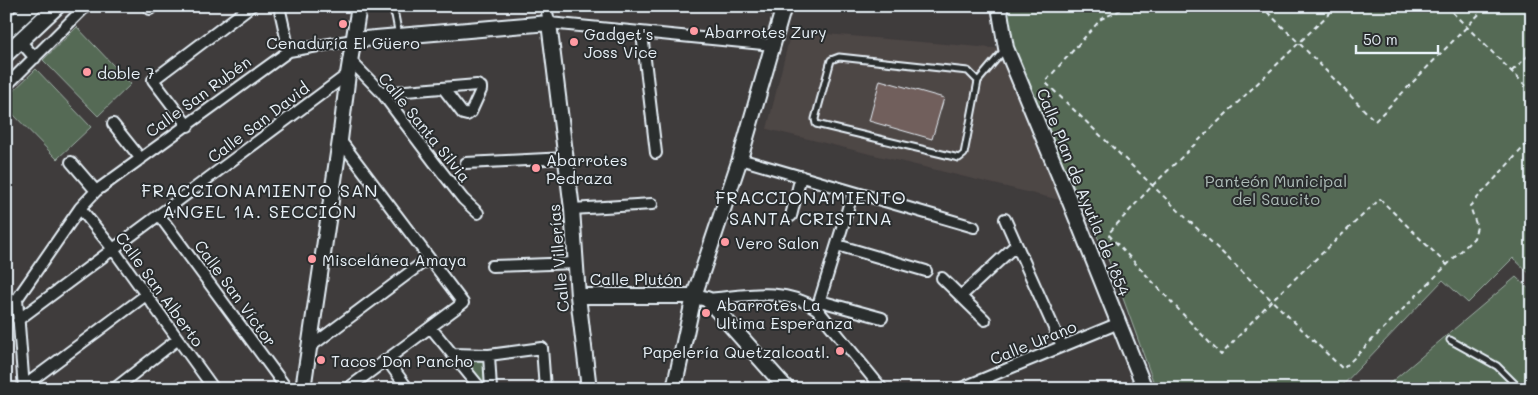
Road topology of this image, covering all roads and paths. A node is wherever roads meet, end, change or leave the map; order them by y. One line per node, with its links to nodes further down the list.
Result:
1 (33, 6): 17 (main road)
2 (56, 6): 22 (main road)
3 (86, 6): 29 (street)
4 (251, 6): 38 (street)
5 (280, 6): 26 (street)
6 (359, 6): 21 (street)
7 (375, 6): 20 (lane)
8 (546, 6): 16 (street, Calle Villerías)
9 (784, 6): 24 (street)
10 (999, 6): 25 (street, Calle Plan de Ayutla de 1854)
11 (1129, 6): 48 (path)
12 (1261, 6): 23 (path)
13 (1337, 6): 23 (path)
14 (1446, 6): 18 (path)
15 (1487, 6): 18 (path)
16 (549, 24): 19 (street); 20 (street, Calle San Rubén); 42 (street, Calle Villerías)
17 (10, 26)
18 (1466, 26): 23 (path); 31 (path)
19 (642, 34): 24 (street); 41 (street)
20 (400, 36): 21 (street, Calle San Rubén)
21 (353, 40): 26 (street, Calle San Rubén); 30 (street)
22 (20, 41): 28 (main road); 29 (street)
23 (1299, 43): 48 (path)
24 (774, 45): 44 (street)
25 (1006, 48): 32 (lane); 77 (street, Calle Plan de Ayutla de 1854)
26 (289, 51): 38 (street, Calle San Rubén)
27 (1532, 52): 31 (path)
28 (6, 54)
29 (35, 58): 33 (street)
30 (349, 67): 35 (street, Calle Santa Silvia); 40 (street); 55 (street, Calle San David)
31 (1512, 72): 36 (path)
32 (978, 81): 32 (lane)
33 (6, 86)
34 (443, 88): 35 (street)
35 (382, 92): 54 (street, Calle Santa Silvia)
36 (1532, 92)
37 (113, 124): 43 (street)
38 (188, 126): 43 (street, Calle San Rubén)
39 (1532, 138): 64 (path)
40 (340, 140): 62 (street); 82 (street)
41 (656, 153)
42 (566, 158): 46 (street); 53 (street, Calle Villerías)
43 (140, 159): 49 (street, Calle San Rubén)
44 (740, 159): 47 (street); 71 (street)
45 (71, 162): 49 (street)
46 (466, 163)
47 (802, 176): 50 (street); 56 (street)
48 (1152, 186): 72 (path); 72 (path)
49 (96, 191): 52 (street, Calle San Rubén)
50 (853, 192): 58 (street); 59 (street)
51 (652, 204): 53 (street)
52 (80, 208): 61 (street, Calle San Alberto); 75 (street, Calle San Rubén)
53 (572, 209): 63 (street, Calle Villerías)
54 (478, 213)
55 (159, 215): 61 (street, Calle San David); 89 (street, Calle San Víctor)
56 (791, 216)
57 (1005, 219): 60 (street)
58 (974, 227)
59 (837, 245): 66 (street); 73 (street)
60 (1016, 245): 70 (street); 81 (street)
61 (113, 249): 68 (street, Calle San Alberto); 75 (street, Calle San David)
62 (429, 258): 78 (street); 82 (street)
63 (576, 263): 65 (street); 69 (street, Calle Villerías)
64 (1447, 265): 72 (path); 72 (path)
65 (492, 266)
66 (926, 271)
67 (942, 278): 70 (street)
68 (146, 295): 79 (street, Calle San Alberto); 86 (street)
69 (578, 296): 71 (street, Calle Plutón); 96 (street, Calle Villerías)
70 (961, 296): 76 (street)
71 (700, 297): 73 (street); 97 (street); 98 (street)
72 (1271, 301)
73 (818, 305): 74 (street); 99 (street)
74 (882, 318)
75 (18, 320): 86 (street, Calle San Rubén)
76 (985, 320)
77 (1119, 323): 81 (street, Calle Urano); 101 (street, Calle Plan de Ayutla de 1854)
78 (431, 328): 83 (street); 85 (street)
79 (178, 339): 87 (street, Calle San Alberto); 88 (street)
80 (1450, 340): 102 (lane)
81 (1062, 346): 100 (street, Calle Urano)
82 (310, 347): 90 (street)
83 (452, 354): 84 (street); 93 (street)
84 (489, 355): 94 (street); 95 (street)
85 (387, 360): 91 (street); 92 (street)
86 (24, 387)
87 (212, 388)
88 (114, 389)
89 (288, 389)
90 (302, 389)
91 (348, 389)
92 (408, 389)
93 (481, 389)
94 (490, 389)
95 (545, 389)
96 (590, 389)
97 (674, 389)
98 (788, 389)
99 (882, 389)
100 (959, 389)
101 (1145, 389)
102 (1520, 389)

